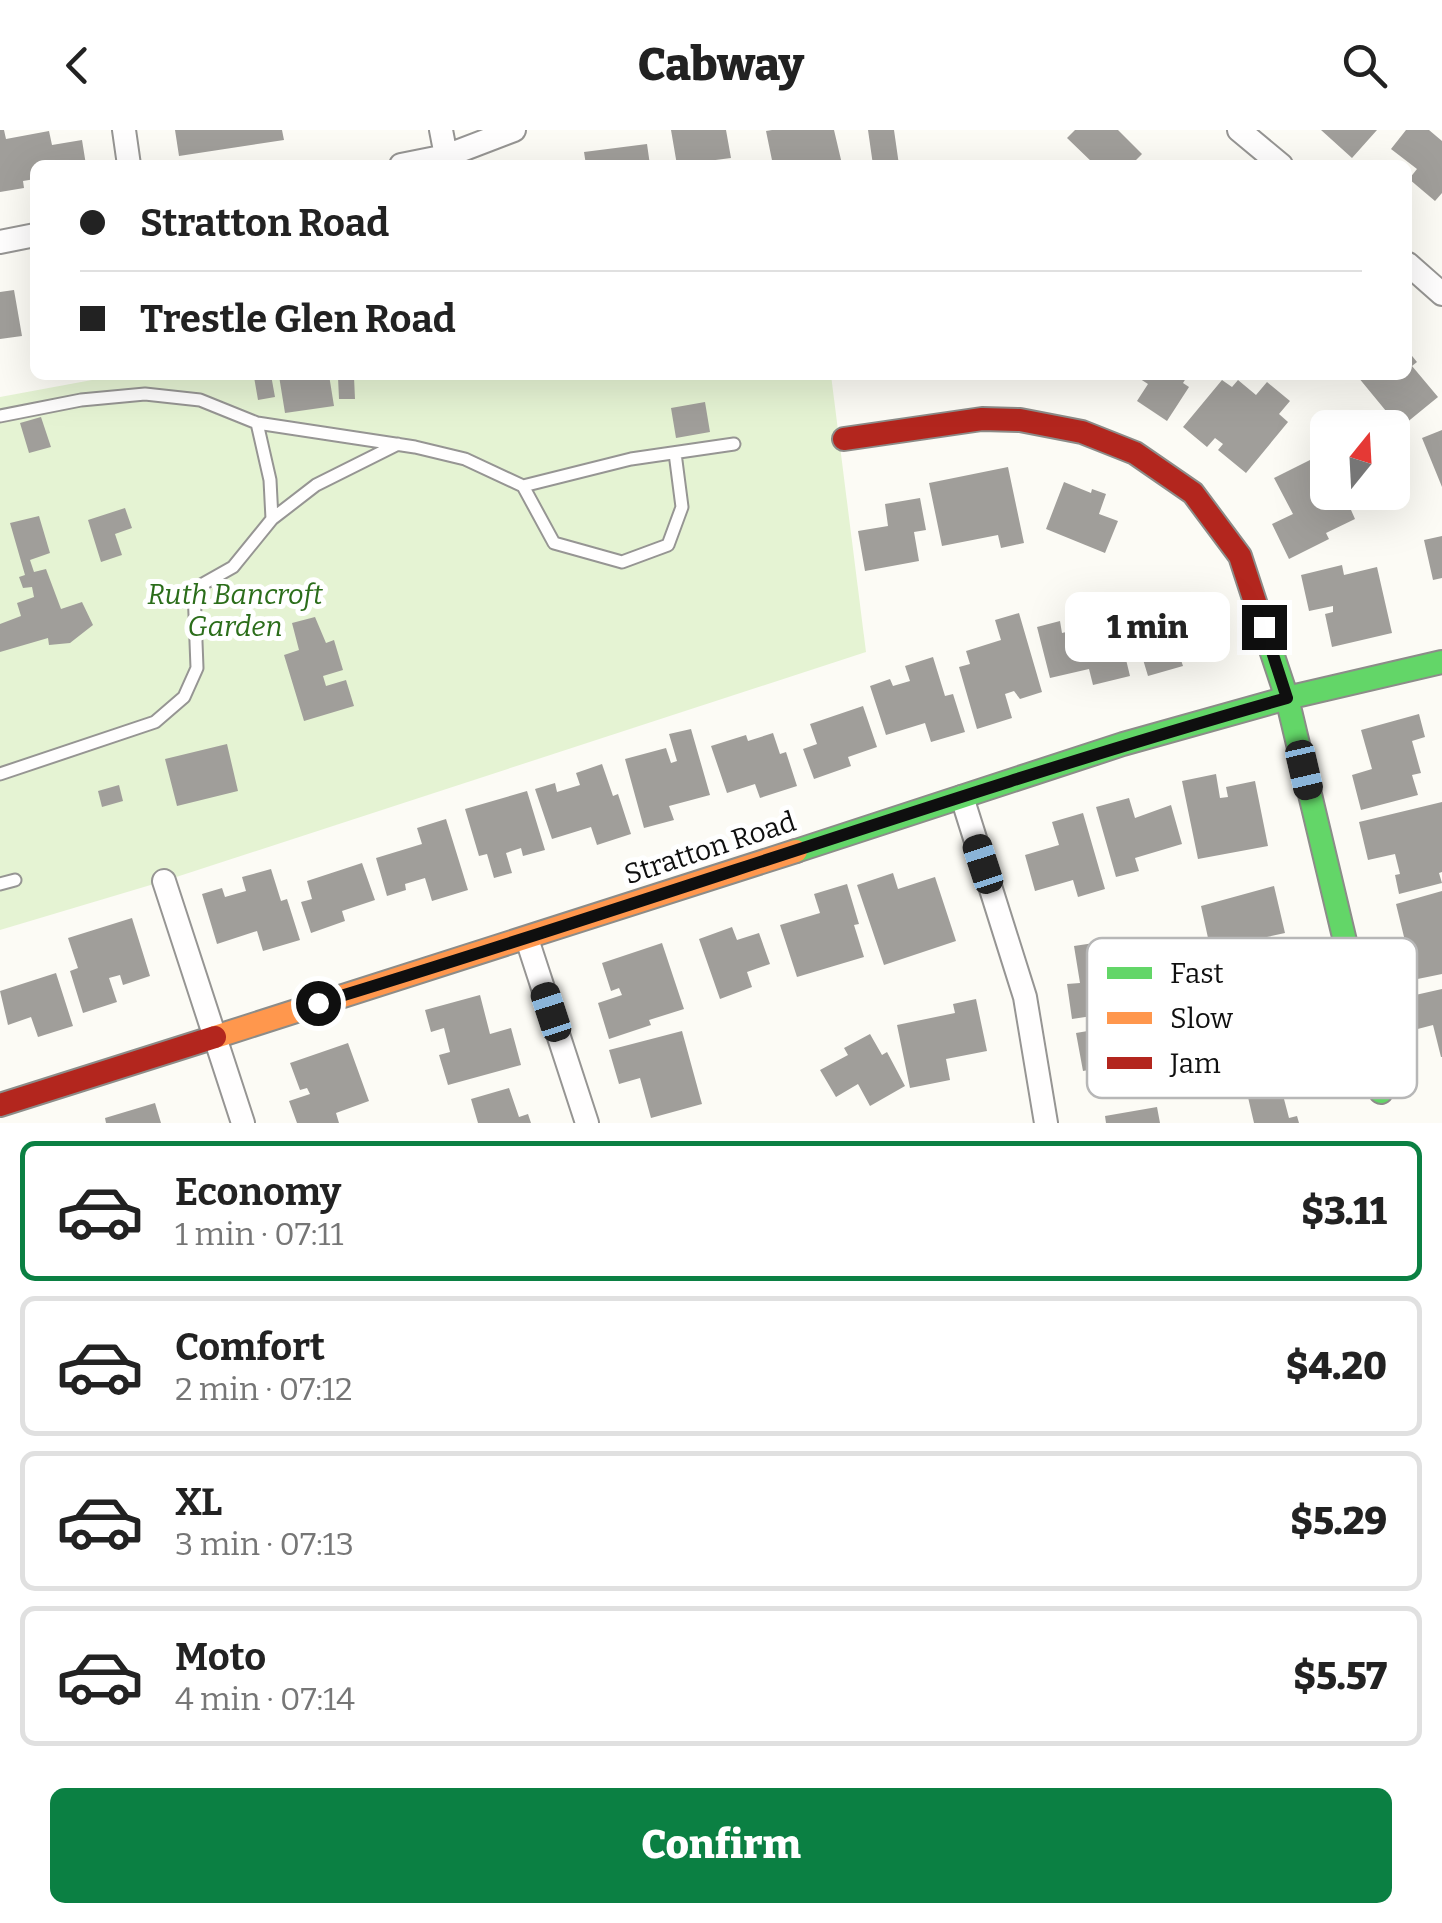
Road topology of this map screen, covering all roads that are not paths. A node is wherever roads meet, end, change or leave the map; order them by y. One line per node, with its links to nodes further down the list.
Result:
1 (124, 130): 6 (street)
2 (442, 130): 5 (street)
3 (514, 130): 5 (street)
4 (1239, 130): 8 (street)
5 (446, 156): 7 (street)
6 (127, 160)
7 (426, 160)
8 (1275, 160)
9 (30, 236): 10 (street)
10 (0, 242)
11 (1412, 268): 12 (street)
12 (1442, 294)
13 (0, 416): 14 (lane)
14 (258, 422): 16 (lane); 20 (lane)
15 (844, 439): 22 (street)
16 (398, 444): 19 (lane); 20 (lane)
17 (734, 444): 18 (lane)
18 (675, 452): 19 (lane); 19 (lane)
19 (524, 486)
20 (272, 519): 23 (lane)
21 (1442, 662): 22 (street, Stratton Road)
22 (1287, 698): 24 (street, Stratton Road); 28 (street)
23 (0, 774)
24 (962, 797): 29 (street, Stratton Road); 34 (street)
25 (14, 880): 27 (lane)
26 (164, 882): 30 (street)
27 (0, 884)
28 (1344, 938)
29 (527, 939): 30 (street, Stratton Road); 33 (street)
30 (214, 1035): 31 (street, Stratton Road); 32 (street)
31 (0, 1105)
32 (243, 1123)
33 (587, 1123)
34 (1046, 1123)

